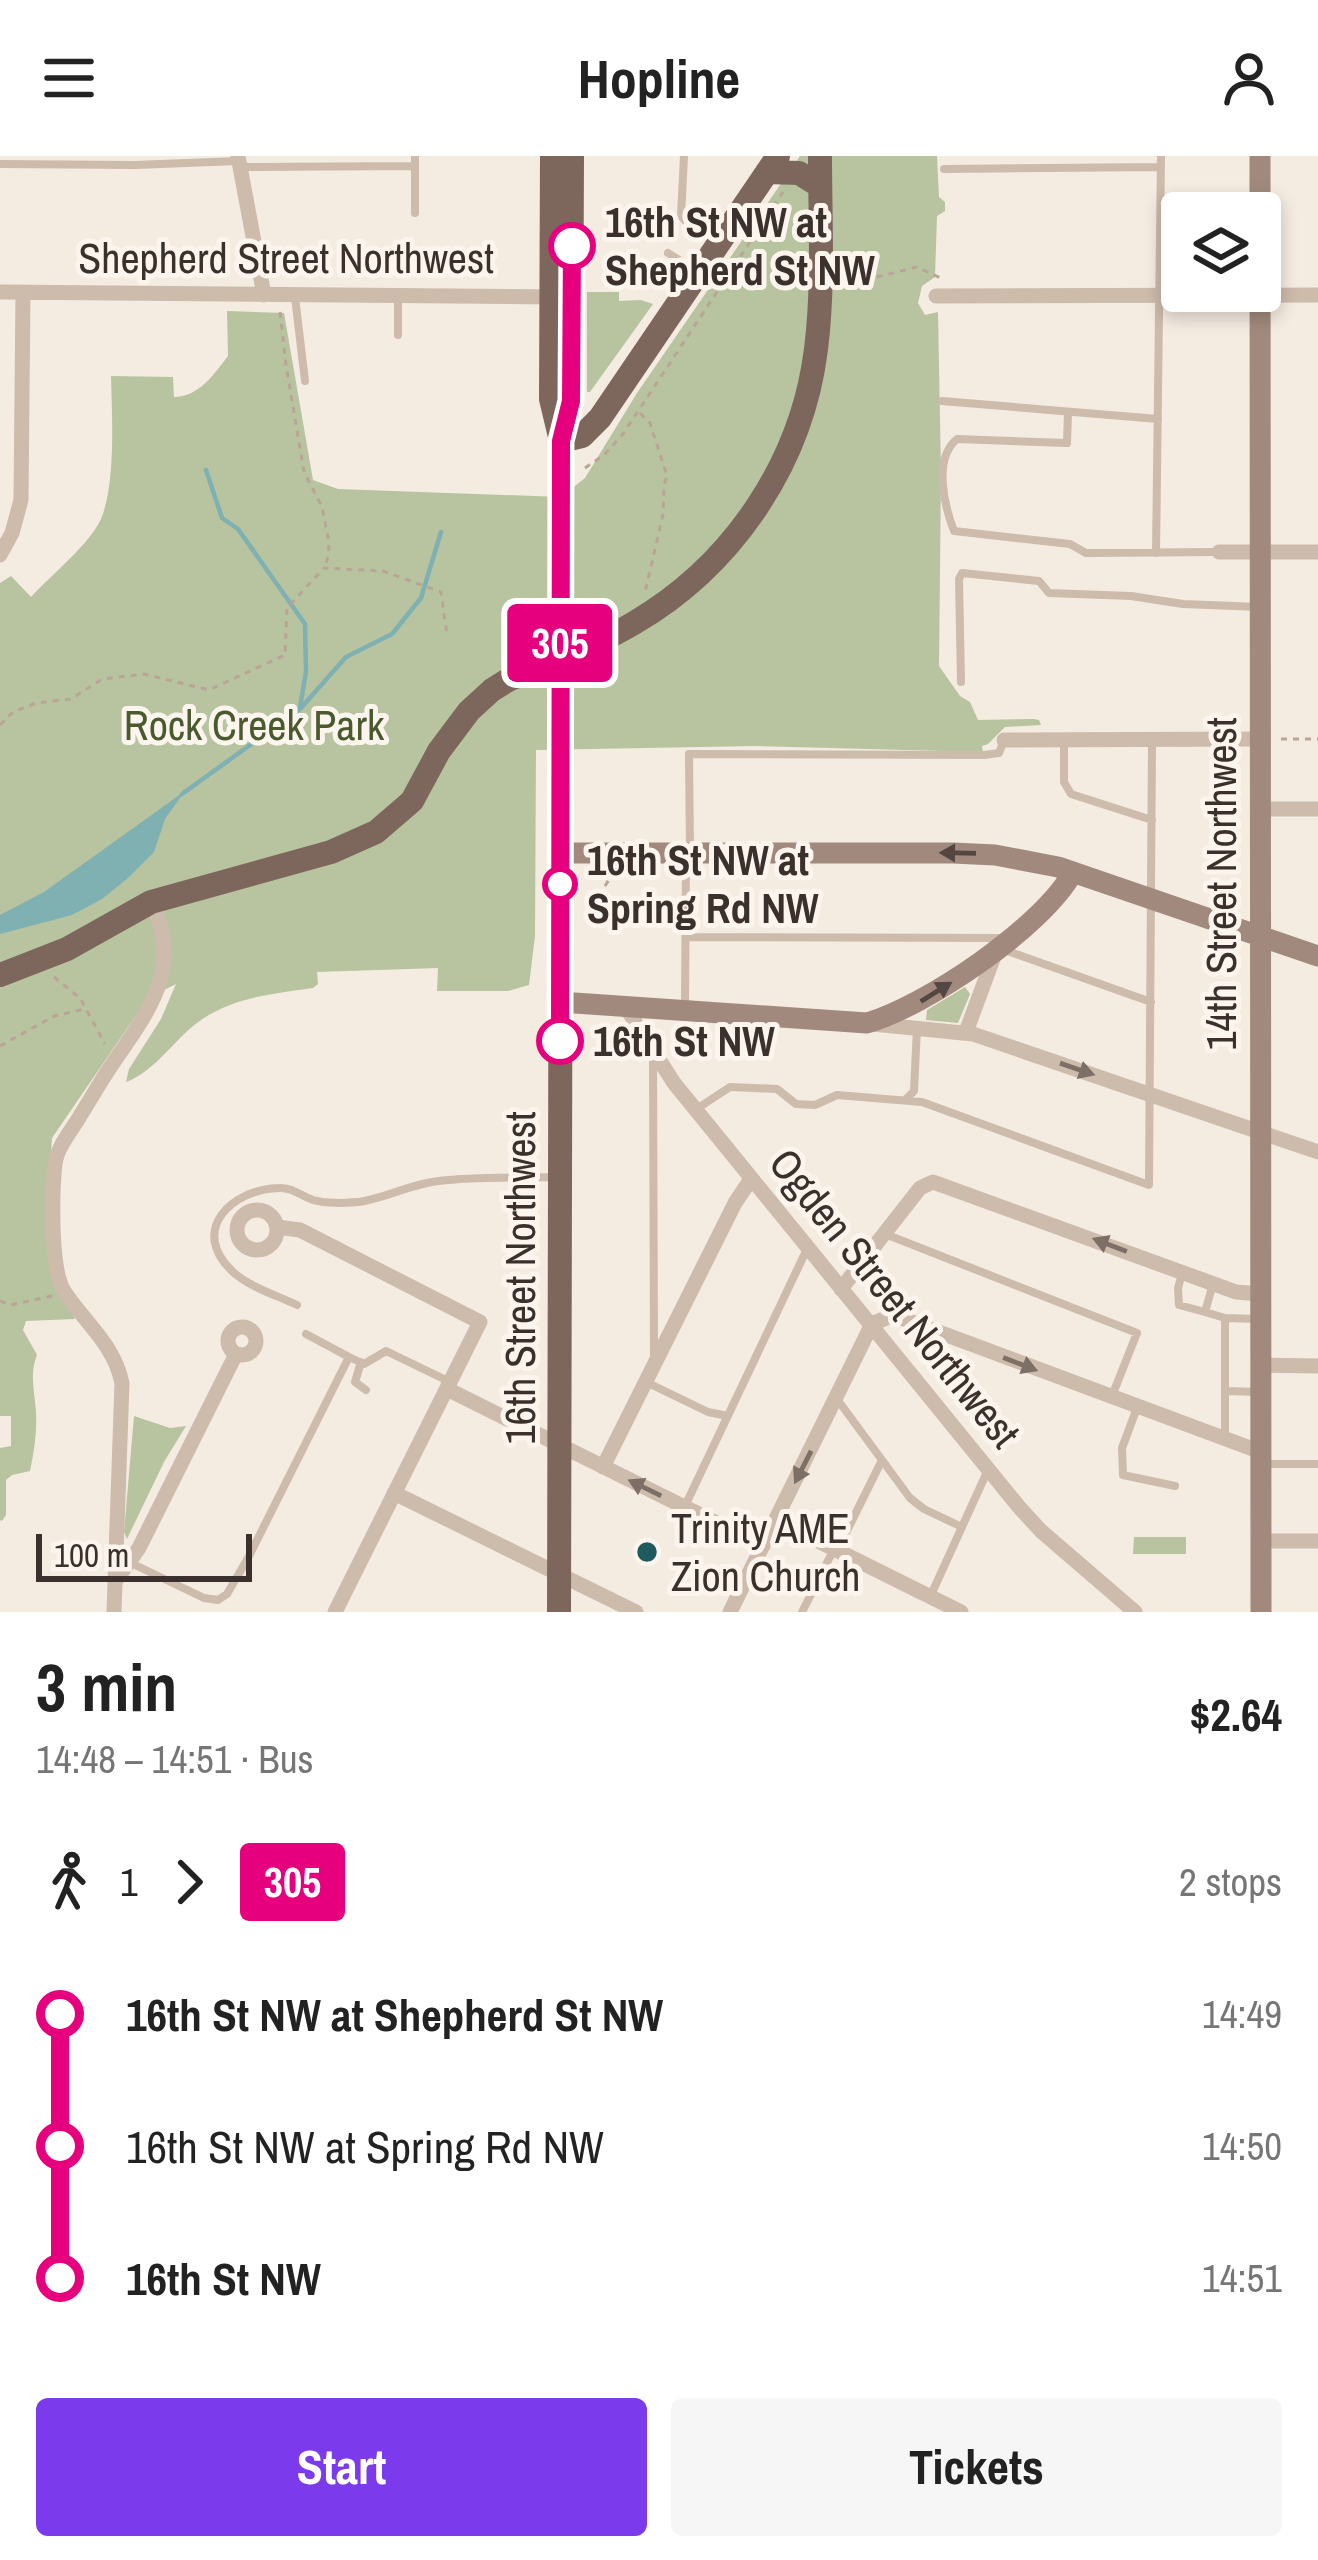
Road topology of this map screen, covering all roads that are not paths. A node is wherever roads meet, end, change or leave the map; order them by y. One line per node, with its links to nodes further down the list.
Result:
1 (551, 156): 27 (main road, 16th Street Northwest)
2 (572, 156): 27 (main road, 16th Street Northwest)
3 (684, 156): 15 (lane)
4 (820, 156): 12 (main road)
5 (1260, 156): 13 (main road, 14th Street Northwest)
6 (239, 161): 7 (lane); 9 (lane); 20 (street)
7 (415, 161): 14 (lane)
8 (1161, 162): 10 (lane)
9 (0, 164)
10 (944, 169)
11 (776, 173): 12 (main road); 15 (main road)
12 (820, 186): 53 (main road)
13 (1260, 192)
14 (416, 213)
15 (719, 243): 17 (main road)
16 (668, 253): 17 (lane)
17 (698, 274): 34 (main road)
18 (0, 292): 19 (street, Shepherd Street Northwest)
19 (23, 292): 20 (street, Shepherd Street Northwest); 39 (street)
20 (264, 295): 21 (street, Shepherd Street Northwest)
21 (295, 296): 22 (street, Shepherd Street Northwest); 30 (lane)
22 (398, 296): 27 (street, Shepherd Street Northwest); 29 (lane)
23 (936, 296): 24 (street)
24 (1161, 296): 33 (lane)
25 (1281, 296): 26 (street)
26 (1318, 296)
27 (562, 297): 34 (main road, 16th Street Northwest)
28 (1260, 312): 35 (main road, 14th Street Northwest)
29 (398, 335)
30 (305, 381)
31 (942, 401): 32 (lane)
32 (1068, 412): 33 (lane); 38 (lane)
33 (1158, 419): 38 (lane)
34 (561, 441): 49 (main road, 16th Street Northwest, bridge)
35 (1260, 551): 36 (street); 37 (street); 40 (main road, 14th Street Northwest)
36 (1220, 552): 38 (lane)
37 (1318, 552)
38 (1156, 553)
39 (0, 555)
40 (1260, 607): 41 (lane); 43 (main road, 14th Street Northwest)
41 (961, 682)
42 (1152, 739): 43 (street); 45 (street); 48 (lane)
43 (1270, 739): 46 (main road, 14th Street Northwest)
44 (1004, 740): 45 (street); 50 (lane)
45 (1064, 740): 48 (lane)
46 (1260, 809): 47 (street); 55 (main road, 14th Street Northwest)
47 (1318, 809)
48 (1152, 820): 52 (lane)
49 (560, 853): 50 (main road); 59 (main road, 16th Street Northwest)
50 (688, 853): 51 (main road, one-way to 50); 54 (lane)
51 (1072, 872): 52 (main road); 56 (main road)
52 (1150, 899): 55 (main road); 60 (lane)
53 (151, 902): 58 (main road); 120 (street)
54 (686, 937): 56 (lane); 62 (lane)
55 (1260, 937): 57 (main road); 70 (main road, 14th Street Northwest)
56 (1003, 943): 60 (lane); 63 (main road, one-way to 56); 65 (street)
57 (1318, 956)
58 (0, 975)
59 (560, 1002): 61 (main road); 72 (main road, 16th Street Northwest)
60 (1151, 1002): 67 (lane)
61 (625, 1006): 62 (main road); 66 (street, Ogden Street Northwest)
62 (685, 1011): 63 (main road)
63 (867, 1023): 64 (street)
64 (917, 1028): 65 (street); 68 (lane)
65 (966, 1032): 67 (street, one-way to 67)
66 (653, 1053): 69 (street, Ogden Street Northwest); 89 (lane)
67 (1151, 1094): 68 (lane); 70 (street)
68 (905, 1100): 69 (lane)
69 (695, 1110): 73 (street, Ogden Street Northwest)
70 (1261, 1132): 71 (street); 80 (main road, 14th Street Northwest)
71 (1318, 1152)
72 (560, 1177): 81 (lane); 103 (main road, 16th Street Northwest)
73 (752, 1179): 76 (street, Ogden Street Northwest); 89 (street)
74 (277, 1227): 94 (street)
75 (884, 1234): 77 (street, one-way to 75); 79 (street); 98 (lane)
76 (808, 1248): 79 (street, Ogden Street Northwest); 101 (lane)
77 (1182, 1272): 78 (street); 82 (lane)
78 (1213, 1284): 80 (street); 82 (lane)
79 (842, 1289): 85 (street, Ogden Street Northwest)
80 (1261, 1294): 84 (main road, 14th Street Northwest)
81 (297, 1305)
82 (1204, 1312): 83 (lane)
83 (1226, 1318): 84 (lane); 96 (lane)
84 (1261, 1319): 91 (main road, 14th Street Northwest)
85 (872, 1324): 98 (street, one-way to 98); 99 (street); 108 (street, Ogden Street Northwest)
86 (306, 1334): 88 (lane)
87 (236, 1354): 118 (street)
88 (349, 1357): 90 (lane); 118 (lane)
89 (654, 1361): 93 (street)
90 (361, 1362): 94 (lane); 95 (lane)
91 (1261, 1366): 92 (street); 97 (main road, 14th Street Northwest)
92 (1318, 1366)
93 (644, 1382): 101 (lane); 107 (street)
94 (447, 1389): 103 (street); 110 (street)
95 (366, 1390)
96 (1225, 1391): 97 (lane); 102 (lane)
97 (1261, 1392): 104 (main road, 14th Street Northwest)
98 (1111, 1398): 100 (street)
99 (837, 1399): 105 (lane); 112 (street, one-way to 112)
100 (1136, 1408): 102 (street); 109 (lane)
101 (728, 1416): 111 (lane)
102 (1225, 1440): 104 (street)
103 (559, 1445): 107 (street); 119 (main road, 16th Street Northwest)
104 (1261, 1458): 106 (lane); 114 (main road, 14th Street Northwest)
105 (882, 1460): 113 (lane); 117 (lane)
106 (1318, 1464)
107 (603, 1467): 111 (street, one-way to 107)
108 (988, 1468): 113 (lane); 129 (street, Ogden Street Northwest)
109 (1175, 1486)
110 (394, 1493): 119 (street); 123 (street)
111 (684, 1507): 116 (street)
112 (776, 1520): 116 (street); 117 (street)
113 (962, 1526): 121 (lane)
114 (1261, 1541): 115 (street); 130 (main road, 14th Street Northwest)
115 (1318, 1541)
116 (763, 1546): 126 (street)
117 (836, 1549): 121 (street); 127 (lane)
118 (129, 1562): 120 (street)
119 (559, 1575): 124 (main road, 16th Street Northwest); 125 (street)
120 (115, 1582): 122 (street)
121 (930, 1596): 128 (street)
122 (115, 1612)
123 (335, 1612)
124 (559, 1612)
125 (636, 1612)
126 (730, 1612)
127 (802, 1612)
128 (961, 1612)
129 (1135, 1612)
130 (1261, 1612)

